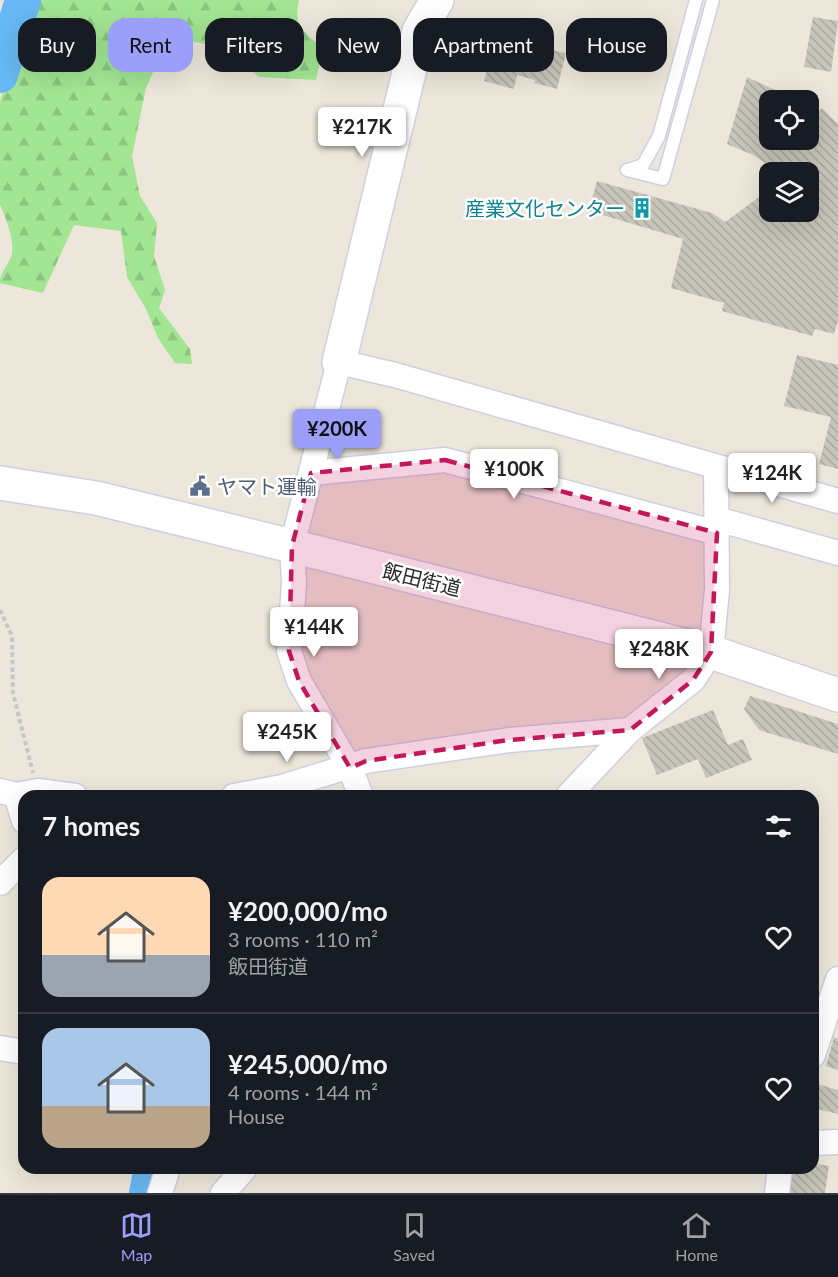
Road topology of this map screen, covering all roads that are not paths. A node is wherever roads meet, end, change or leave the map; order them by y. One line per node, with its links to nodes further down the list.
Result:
1 (437, 0): 4 (main road)
2 (696, 0): 3 (lane)
3 (713, 0)
4 (339, 363): 5 (street); 6 (street)
5 (717, 466): 8 (street); 9 (street)
6 (311, 473): 9 (street); 10 (street)
7 (0, 483): 10 (main road, 飯田街道)
8 (838, 501)
9 (717, 526): 11 (street); 12 (street)
10 (291, 546): 12 (main road, 飯田街道); 15 (street)
11 (838, 553)
12 (711, 652): 13 (main road, 飯田街道); 14 (street)
13 (838, 694)
14 (630, 729): 15 (street); 18 (street)
15 (350, 768): 16 (street); 17 (street)
16 (259, 790)
17 (359, 790)
18 (574, 790)
19 (18, 865): 20 (street)
20 (0, 883)
21 (838, 979): 22 (street)
22 (819, 1036)
23 (0, 1048): 24 (street)
24 (18, 1051)
25 (838, 1142): 26 (street)
26 (819, 1143)
27 (166, 1174): 30 (street)
28 (240, 1174): 31 (street)
29 (779, 1174): 32 (street)
30 (160, 1193)
31 (223, 1193)
32 (777, 1193)

